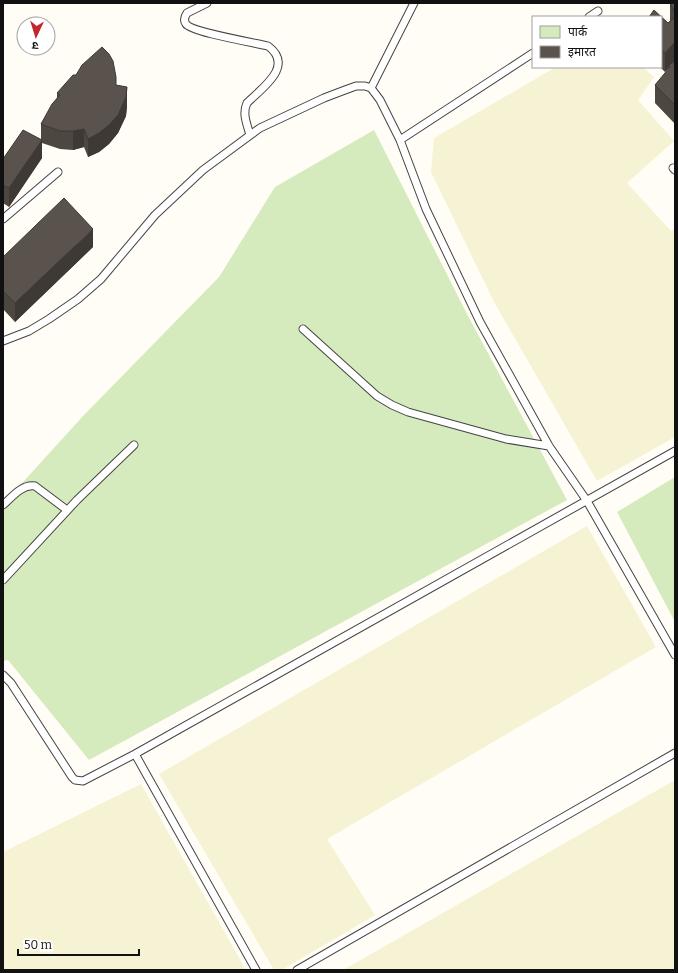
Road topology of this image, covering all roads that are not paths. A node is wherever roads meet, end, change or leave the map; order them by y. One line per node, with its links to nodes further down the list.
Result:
1 (208, 3): 7 (lane)
2 (414, 3): 6 (lane)
3 (598, 11): 4 (lane)
4 (590, 16)
5 (532, 54): 8 (lane)
6 (371, 88): 7 (lane); 8 (lane)
7 (250, 135): 12 (lane)
8 (400, 140): 14 (lane)
9 (58, 172): 10 (lane)
10 (3, 219)
11 (303, 328): 14 (lane)
12 (3, 341)
13 (134, 445): 18 (lane)
14 (549, 446): 16 (lane)
15 (675, 451): 16 (lane)
16 (587, 501): 20 (lane); 23 (lane)
17 (3, 505): 18 (lane)
18 (67, 510): 19 (lane)
19 (3, 580)
20 (675, 655)
21 (3, 675): 23 (lane)
22 (675, 753): 25 (lane)
23 (135, 754): 24 (lane)
24 (256, 970)
25 (297, 970)

